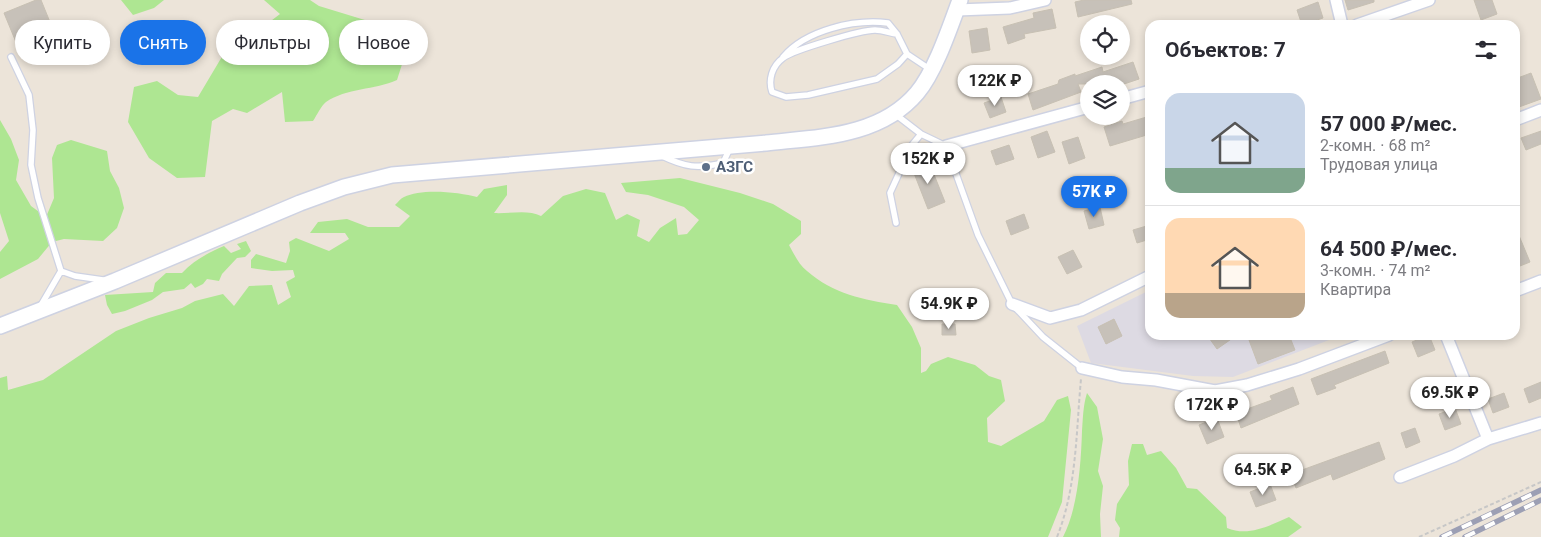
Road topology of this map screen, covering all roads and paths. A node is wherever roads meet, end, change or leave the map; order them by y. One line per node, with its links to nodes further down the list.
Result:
1 (1045, 0): 4 (street)
2 (1336, 0): 5 (street)
3 (1428, 0): 6 (street)
4 (958, 5): 11 (main road)
5 (1341, 20)
6 (1371, 20)
7 (897, 34): 8 (lane); 10 (lane); 10 (lane)
8 (908, 54): 10 (lane); 11 (lane)
9 (11, 57): 21 (lane)
10 (783, 57)
11 (931, 70): 16 (main road)
12 (1145, 92): 13 (street)
13 (1130, 97)
14 (1080, 109): 19 (street)
15 (1541, 110): 17 (street)
16 (895, 114): 18 (lane); 23 (main road)
17 (1520, 118)
18 (921, 134): 19 (lane); 20 (lane)
19 (946, 146): 26 (lane)
20 (896, 223)
21 (62, 271): 23 (lane); 27 (lane)
22 (1145, 278): 26 (street)
23 (115, 281): 27 (main road)
24 (1541, 281): 25 (street)
25 (1520, 289)
26 (1012, 304): 31 (lane)
27 (38, 311): 28 (main road)
28 (0, 326)
29 (1376, 340): 31 (street)
30 (1448, 340): 33 (street)
31 (1082, 368): 36 (path)
32 (1541, 423): 33 (street)
33 (1488, 438): 34 (street)
34 (1400, 478)
35 (1541, 482): 37 (path)
36 (1057, 537)
37 (1419, 537)

